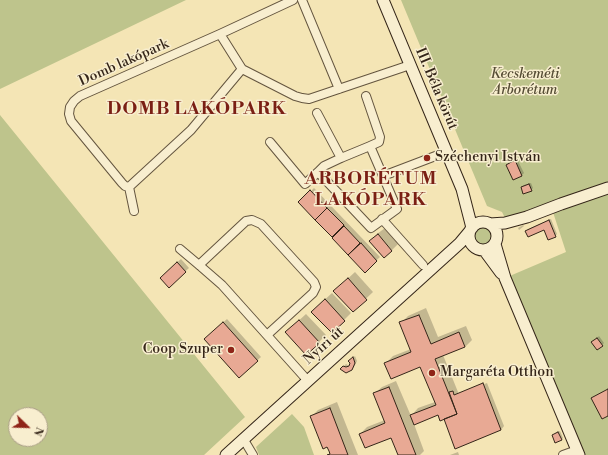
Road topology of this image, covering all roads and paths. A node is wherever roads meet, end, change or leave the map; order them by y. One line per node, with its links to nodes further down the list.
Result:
1 (293, 0): 4 (street, Domb lakópark)
2 (302, 0): 7 (street)
3 (383, 0): 5 (street, III. Béla körút)
4 (220, 34): 6 (street); 16 (street, Domb lakópark)
5 (410, 65): 7 (street); 12 (street, III. Béla körút)
6 (242, 69): 7 (street); 16 (street)
7 (339, 89)
8 (366, 96): 11 (street)
9 (317, 113): 13 (street)
10 (270, 142): 14 (street)
11 (370, 146): 13 (street); 15 (street)
12 (446, 152): 15 (street); 18 (street, III. Béla körút)
13 (341, 158): 14 (street)
14 (318, 172): 21 (street)
15 (382, 176): 21 (street)
16 (129, 187): 19 (street)
17 (608, 188): 20 (street)
18 (462, 189): 22 (street, III. Béla körút); 23 (street, III. Béla körút)
19 (134, 211)
20 (527, 217): 22 (street); 24 (street)
21 (382, 219): 29 (street)
22 (487, 223): 23 (street); 24 (street)
23 (471, 230): 26 (street); 27 (street, Nyíri út)
24 (496, 241): 26 (street); 30 (street)
25 (180, 249): 28 (street)
26 (479, 249): 27 (street, Nyíri út); 30 (street)
27 (442, 260): 32 (street, Nyíri út)
28 (199, 265): 31 (street); 31 (street)
29 (423, 265)
30 (505, 278): 34 (street)
31 (266, 335): 32 (street)
32 (308, 381): 33 (street, Nyíri út)
33 (244, 440): 35 (street, Nyíri út); 36 (street)
34 (578, 452): 37 (street)
35 (226, 455)
36 (253, 455)
37 (563, 455)

